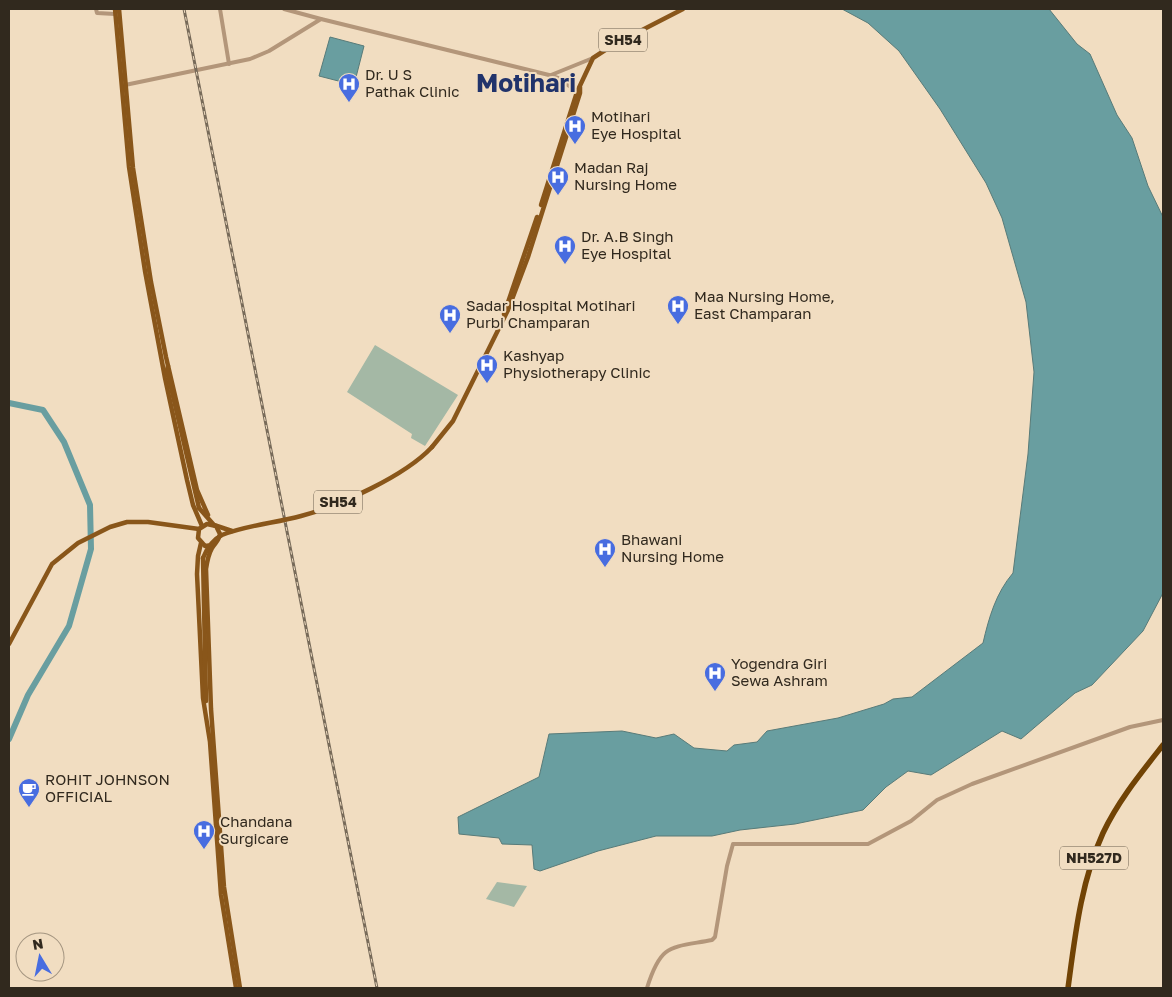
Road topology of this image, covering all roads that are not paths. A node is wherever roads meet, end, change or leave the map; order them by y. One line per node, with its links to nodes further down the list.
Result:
1 (96, 9): 6 (street)
2 (119, 9): 11 (main road)
3 (220, 9): 9 (street)
4 (284, 9): 7 (street)
5 (683, 9): 8 (main road, SH54)
6 (115, 12): 11 (main road)
7 (321, 19): 9 (street); 10 (street)
8 (593, 58): 10 (street); 12 (main road, SH54)
9 (229, 64): 11 (street)
10 (549, 75): 12 (street)
11 (123, 85): 13 (main road)
12 (579, 91): 16 (main road, SH54, bridge)
13 (166, 367): 14 (main road); 15 (main road); 16 (main road, bridge)
14 (214, 525): 15 (main road); 18 (main road)
15 (201, 528): 17 (main road); 19 (main road)
16 (233, 532): 20 (main road, bridge)
17 (202, 543): 18 (main road); 21 (main road)
18 (213, 546): 22 (main road)
19 (9, 644)
20 (206, 696): 21 (main road); 22 (main road)
21 (205, 709): 25 (main road)
22 (211, 709): 26 (main road)
23 (1163, 720): 27 (street)
24 (1163, 746): 28 (highway, NH527D)
25 (236, 988)
26 (240, 988)
27 (647, 988)
28 (1068, 988)

